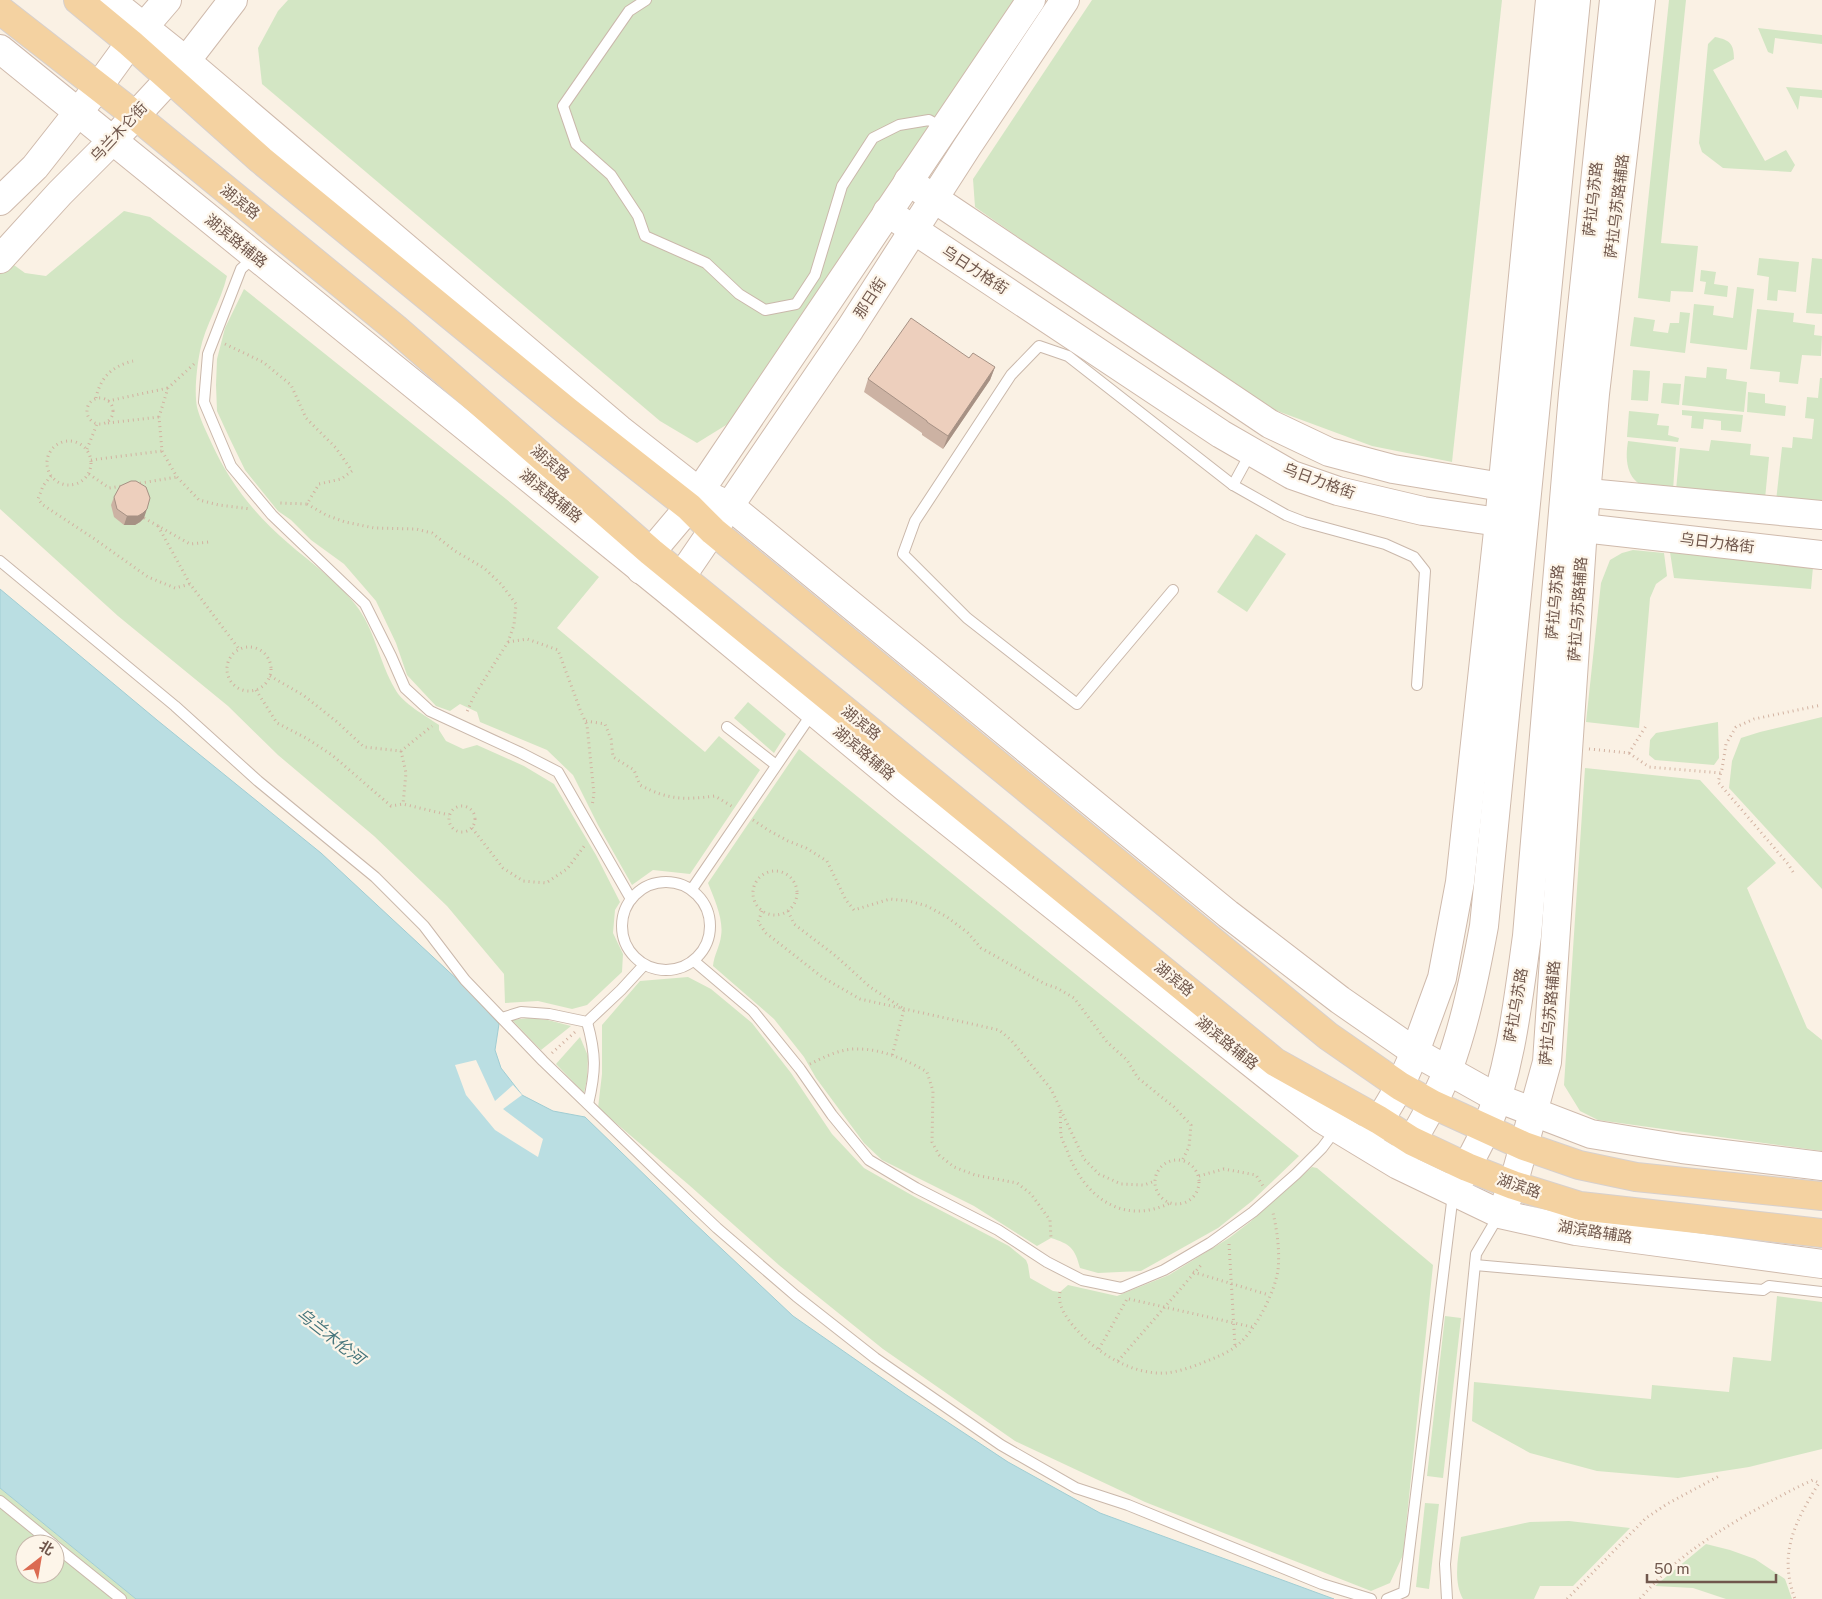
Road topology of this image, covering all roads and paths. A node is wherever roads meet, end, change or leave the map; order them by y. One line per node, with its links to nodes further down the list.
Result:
1 (78, 0): 15 (main road)
2 (110, 0): 15 (street)
3 (167, 0): 15 (street)
4 (233, 0): 14 (street, 乌兰木仑街)
5 (250, 0): 14 (street)
6 (646, 0): 21 (lane)
7 (1031, 0): 21 (street)
8 (1065, 0): 24 (street, 那日街)
9 (1550, 0): 47 (street)
10 (1576, 0): 47 (street)
11 (1614, 0): 49 (street, 萨拉乌苏路)
12 (1642, 0): 49 (street, 萨拉乌苏路辅路)
13 (0, 10): 18 (main road, 湖滨路)
14 (215, 23): 17 (street, 乌兰木仑街)
15 (137, 35): 17 (main road); 18 (street)
16 (0, 49): 19 (street, 湖滨路辅路)
17 (177, 69): 20 (street, 乌兰木仑街); 51 (main road)
18 (98, 87): 19 (street); 20 (main road, 湖滨路)
19 (78, 113): 22 (street, 湖滨路辅路); 25 (street)
20 (136, 116): 22 (street, 乌兰木仑街); 64 (main road, 湖滨路)
21 (944, 129): 23 (street)
22 (113, 140): 28 (street, 湖滨路辅路); 29 (street, 乌兰木仑街)
23 (908, 181): 24 (street, 乌日力格街); 26 (street)
24 (933, 199): 27 (street, 那日街); 47 (street, 乌日力格街)
25 (0, 201)
26 (887, 212): 27 (street, 乌日力格街); 51 (street)
27 (914, 230): 41 (street, 乌日力格街); 54 (street, 那日街)
28 (255, 256): 30 (lane); 64 (street, 湖滨路辅路)
29 (0, 259)
30 (213, 340): 31 (lane); 52 (path)
31 (208, 354): 33 (path); 53 (lane)
32 (132, 361): 34 (path)
33 (168, 388): 35 (path); 36 (path)
34 (96, 398): 35 (path); 38 (path)
35 (108, 400): 37 (path)
36 (159, 416): 37 (path); 40 (path)
37 (106, 423): 38 (path)
38 (97, 424): 39 (path)
39 (87, 450): 42 (path); 44 (path)
40 (162, 451): 42 (path); 45 (path)
41 (1252, 451): 46 (lane); 57 (street, 乌日力格街)
42 (91, 460): 43 (path)
43 (89, 474): 44 (path); 48 (path)
44 (51, 476): 65 (path)
45 (176, 477): 48 (path); 53 (path)
46 (1233, 485): 67 (lane); 71 (lane)
47 (1515, 487): 49 (street, 乌日力格街); 57 (street)
48 (109, 488): 50 (path)
49 (1575, 492): 55 (street, 乌日力格街); 59 (street, 萨拉乌苏路)
50 (116, 494)
51 (693, 499): 54 (street); 60 (main road); 64 (street)
52 (307, 504): 53 (path); 68 (path)
53 (264, 505): 75 (lane)
54 (730, 506): 60 (street, 那日街); 100 (street)
55 (1822, 515)
56 (144, 518): 58 (path)
57 (1512, 522): 59 (street, 乌日力格街); 100 (street); 104 (street)
58 (158, 526): 61 (path); 65 (path)
59 (1572, 527): 62 (street, 乌日力格街); 80 (street, 萨拉乌苏路辅路); 106 (street, 萨拉乌苏路)
60 (713, 531): 66 (street, 那日街); 105 (main road)
61 (209, 542)
62 (1822, 555)
63 (0, 561): 98 (lane)
64 (646, 561): 66 (main road, 湖滨路)
65 (190, 584): 69 (path)
66 (677, 585): 74 (street, 湖滨路辅路); 111 (main road, 湖滨路)
67 (1173, 590)
68 (508, 642): 76 (path); 77 (path)
69 (239, 649): 70 (path); 72 (path)
70 (270, 676): 72 (path); 81 (path)
71 (1417, 685)
72 (256, 690): 85 (path)
73 (1822, 705): 84 (path)
74 (813, 711): 83 (lane); 115 (street, 湖滨路辅路)
75 (441, 716): 77 (lane); 81 (path)
76 (586, 721): 86 (path); 89 (path)
77 (460, 724): 89 (lane)
78 (1646, 726): 82 (path)
79 (727, 727): 83 (lane)
80 (1569, 748): 82 (path); 110 (street, 萨拉乌苏路辅路)
81 (400, 751): 85 (path)
82 (1629, 753): 84 (path)
83 (776, 765): 86 (lane)
84 (1721, 773): 90 (path)
85 (403, 804): 87 (path)
86 (743, 814): 91 (lane); 117 (path)
87 (450, 815): 88 (path); 88 (path)
88 (472, 828): 89 (path)
89 (592, 830): 92 (lane)
90 (1793, 872)
91 (692, 889): 92 (lane); 95 (lane)
92 (631, 899): 96 (lane)
93 (762, 911): 94 (path); 94 (path); 97 (path)
94 (788, 911): 97 (path)
95 (694, 961): 96 (lane); 103 (lane)
96 (644, 965): 99 (lane)
97 (904, 1009): 101 (path); 109 (path)
98 (502, 1018): 99 (lane); 102 (lane)
99 (587, 1022): 102 (path); 107 (lane)
100 (1415, 1052): 104 (street); 105 (street)
101 (892, 1056): 103 (path); 130 (path)
102 (543, 1061): 107 (lane)
103 (800, 1069): 126 (lane)
104 (1448, 1070): 106 (street); 108 (street)
105 (1400, 1086): 108 (main road); 111 (street)
106 (1497, 1098): 110 (street); 112 (street, 萨拉乌苏路)
107 (588, 1104): 155 (lane)
108 (1432, 1104): 112 (main road); 114 (street)
109 (1060, 1109): 122 (path); 127 (path)
110 (1534, 1114): 116 (street, 萨拉乌苏路辅路); 119 (street)
111 (1379, 1120): 114 (main road, 湖滨路); 115 (street)
112 (1486, 1130): 116 (main road); 120 (street, 萨拉乌苏路)
113 (1331, 1136): 126 (lane)
114 (1412, 1141): 118 (street); 120 (main road, 湖滨路)
115 (1365, 1146): 118 (street, 湖滨路辅路)
116 (1524, 1146): 123 (street, 萨拉乌苏路辅路); 125 (main road)
117 (1182, 1161): 121 (path); 122 (path)
118 (1398, 1165): 124 (street, 湖滨路辅路)
119 (1822, 1166)
120 (1467, 1167): 123 (main road, 湖滨路); 124 (street, 萨拉乌苏路)
121 (1199, 1176): 126 (path); 127 (path)
122 (1155, 1180): 127 (path)
123 (1513, 1185): 128 (street, 萨拉乌苏路辅路); 129 (main road, 湖滨路)
124 (1453, 1193): 128 (street, 湖滨路辅路); 156 (lane)
125 (1822, 1196)
126 (1269, 1198): 141 (path)
127 (1170, 1204)
128 (1500, 1214): 133 (street, 湖滨路辅路); 134 (lane)
129 (1822, 1233)
130 (1050, 1238)
131 (1229, 1238): 137 (path)
132 (1206, 1258): 136 (path)
133 (1822, 1264)
134 (1475, 1265): 139 (lane); 157 (lane)
135 (1188, 1270): 136 (path)
136 (1195, 1272): 137 (path); 144 (path)
137 (1232, 1284): 141 (path); 145 (path)
138 (1060, 1292): 148 (path)
139 (1822, 1292)
140 (1130, 1294): 143 (path)
141 (1269, 1295): 146 (path)
142 (1122, 1298): 143 (path)
143 (1128, 1299): 144 (path); 148 (path)
144 (1165, 1307): 145 (path); 149 (path)
145 (1234, 1323): 146 (path); 147 (path)
146 (1252, 1327): 147 (path)
147 (1235, 1346): 149 (path)
148 (1098, 1349): 149 (path)
149 (1118, 1361)
150 (1721, 1475): 158 (path)
151 (0, 1501): 152 (lane)
152 (40, 1534)
153 (65, 1554): 154 (lane)
154 (120, 1599)
155 (1371, 1599)
156 (1387, 1599)
157 (1447, 1599)
158 (1567, 1599)
159 (1640, 1599): 160 (path)
160 (1795, 1599)

